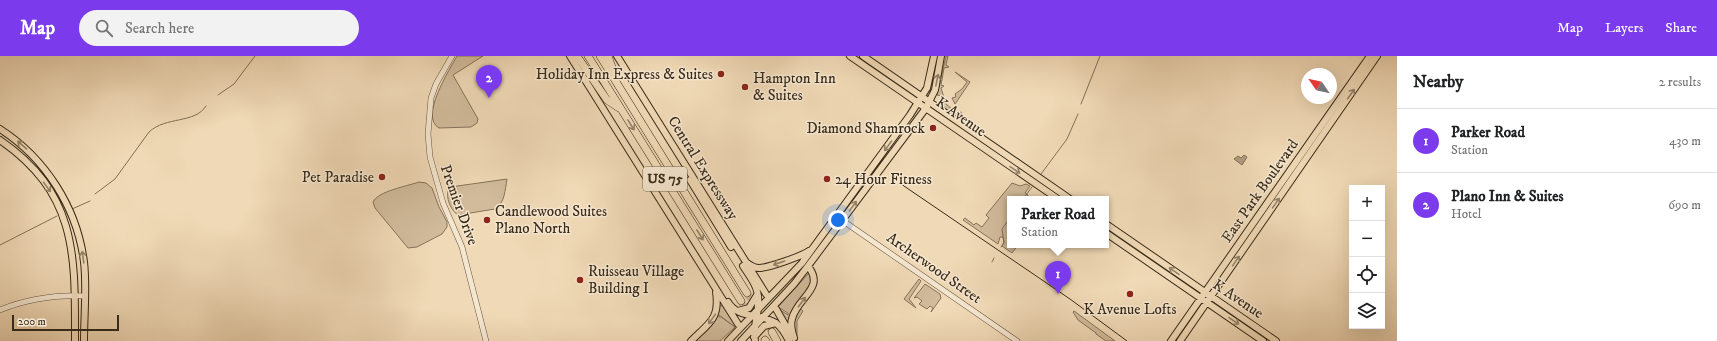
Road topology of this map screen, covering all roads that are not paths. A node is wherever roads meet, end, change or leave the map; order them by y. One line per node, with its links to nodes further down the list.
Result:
1 (452, 56): 63 (street, Premier Drive)
2 (570, 56): 22 (main road)
3 (577, 56): 17 (highway)
4 (588, 56): 17 (highway, US 75)
5 (600, 56): 14 (highway, Central Expressway / US 75)
6 (608, 56): 14 (highway)
7 (618, 56): 18 (main road, Central Expressway)
8 (850, 56): 15 (main road, K Avenue)
9 (863, 56): 15 (main road, K Avenue)
10 (934, 56): 15 (main road)
11 (942, 56): 16 (main road, one-way to 11)
12 (1370, 56): 39 (main road, East Park Boulevard)
13 (1377, 56): 44 (main road, East Park Boulevard, one-way to 13)
14 (618, 84): 38 (highway, Central Expressway / US 75)
15 (920, 100): 16 (main road, K Avenue); 21 (main road, one-way to 21)
16 (927, 105): 23 (main road); 24 (main road, K Avenue); 25 (main road, K Avenue, one-way to 25)
17 (622, 110): 46 (highway, US 75, one-way to 46)
18 (654, 115): 35 (main road, Central Expressway); 40 (main road)
19 (0, 129): 43 (main road, one-way to 19)
20 (0, 140): 42 (main road, one-way to 42)
21 (865, 178): 23 (main road); 28 (main road)
22 (649, 181): 37 (main road); 51 (main road)
23 (871, 183): 29 (main road, one-way to 23)
24 (1047, 183): 25 (main road); 27 (main road, K Avenue)
25 (1043, 189): 26 (main road, K Avenue)
26 (1054, 196)
27 (1066, 196)
28 (836, 216): 29 (street, Archerwood Street); 33 (main road)
29 (843, 220): 36 (main road); 68 (street, Archerwood Street)
30 (1109, 226): 32 (main road, K Avenue)
31 (1109, 235): 34 (main road, K Avenue)
32 (1133, 242): 34 (main road); 39 (main road, K Avenue, one-way to 32)
33 (814, 247): 35 (main road, one-way to 35); 48 (main road)
34 (1129, 248): 45 (main road, K Avenue)
35 (745, 261): 41 (main road, Central Expressway)
36 (808, 266): 52 (main road); 60 (main road, one-way to 36)
37 (716, 290): 54 (main road); 64 (main road, one-way to 64)
38 (747, 293)
39 (1205, 293): 44 (main road, K Avenue); 45 (main road, East Park Boulevard)
40 (758, 294): 48 (main road); 51 (main road)
41 (766, 294)
42 (75, 296): 43 (street); 50 (street); 61 (main road)
43 (84, 296): 62 (main road)
44 (1211, 296): 47 (main road, East Park Boulevard); 71 (main road, K Avenue)
45 (1201, 298): 47 (main road, K Avenue); 57 (main road, East Park Boulevard)
46 (741, 301)
47 (1207, 302): 59 (main road, East Park Boulevard); 70 (main road, K Avenue, one-way to 70)
48 (758, 309): 52 (main road)
49 (776, 309): 60 (main road)
50 (0, 310)
51 (736, 311): 52 (main road)
52 (757, 317): 53 (main road); 55 (main road); 65 (main road)
53 (776, 323): 58 (main road); 60 (main road)
54 (738, 324)
55 (755, 326): 58 (main road); 66 (main road)
56 (772, 332): 67 (highway)
57 (1176, 333): 59 (main road); 69 (main road, East Park Boulevard)
58 (751, 339)
59 (1182, 339)
60 (793, 340)
61 (75, 341)
62 (84, 341)
63 (486, 341)
64 (691, 341)
65 (728, 341)
66 (741, 341)
67 (777, 341)
68 (1017, 341)
69 (1171, 341)
70 (1263, 341)
71 (1276, 341)

